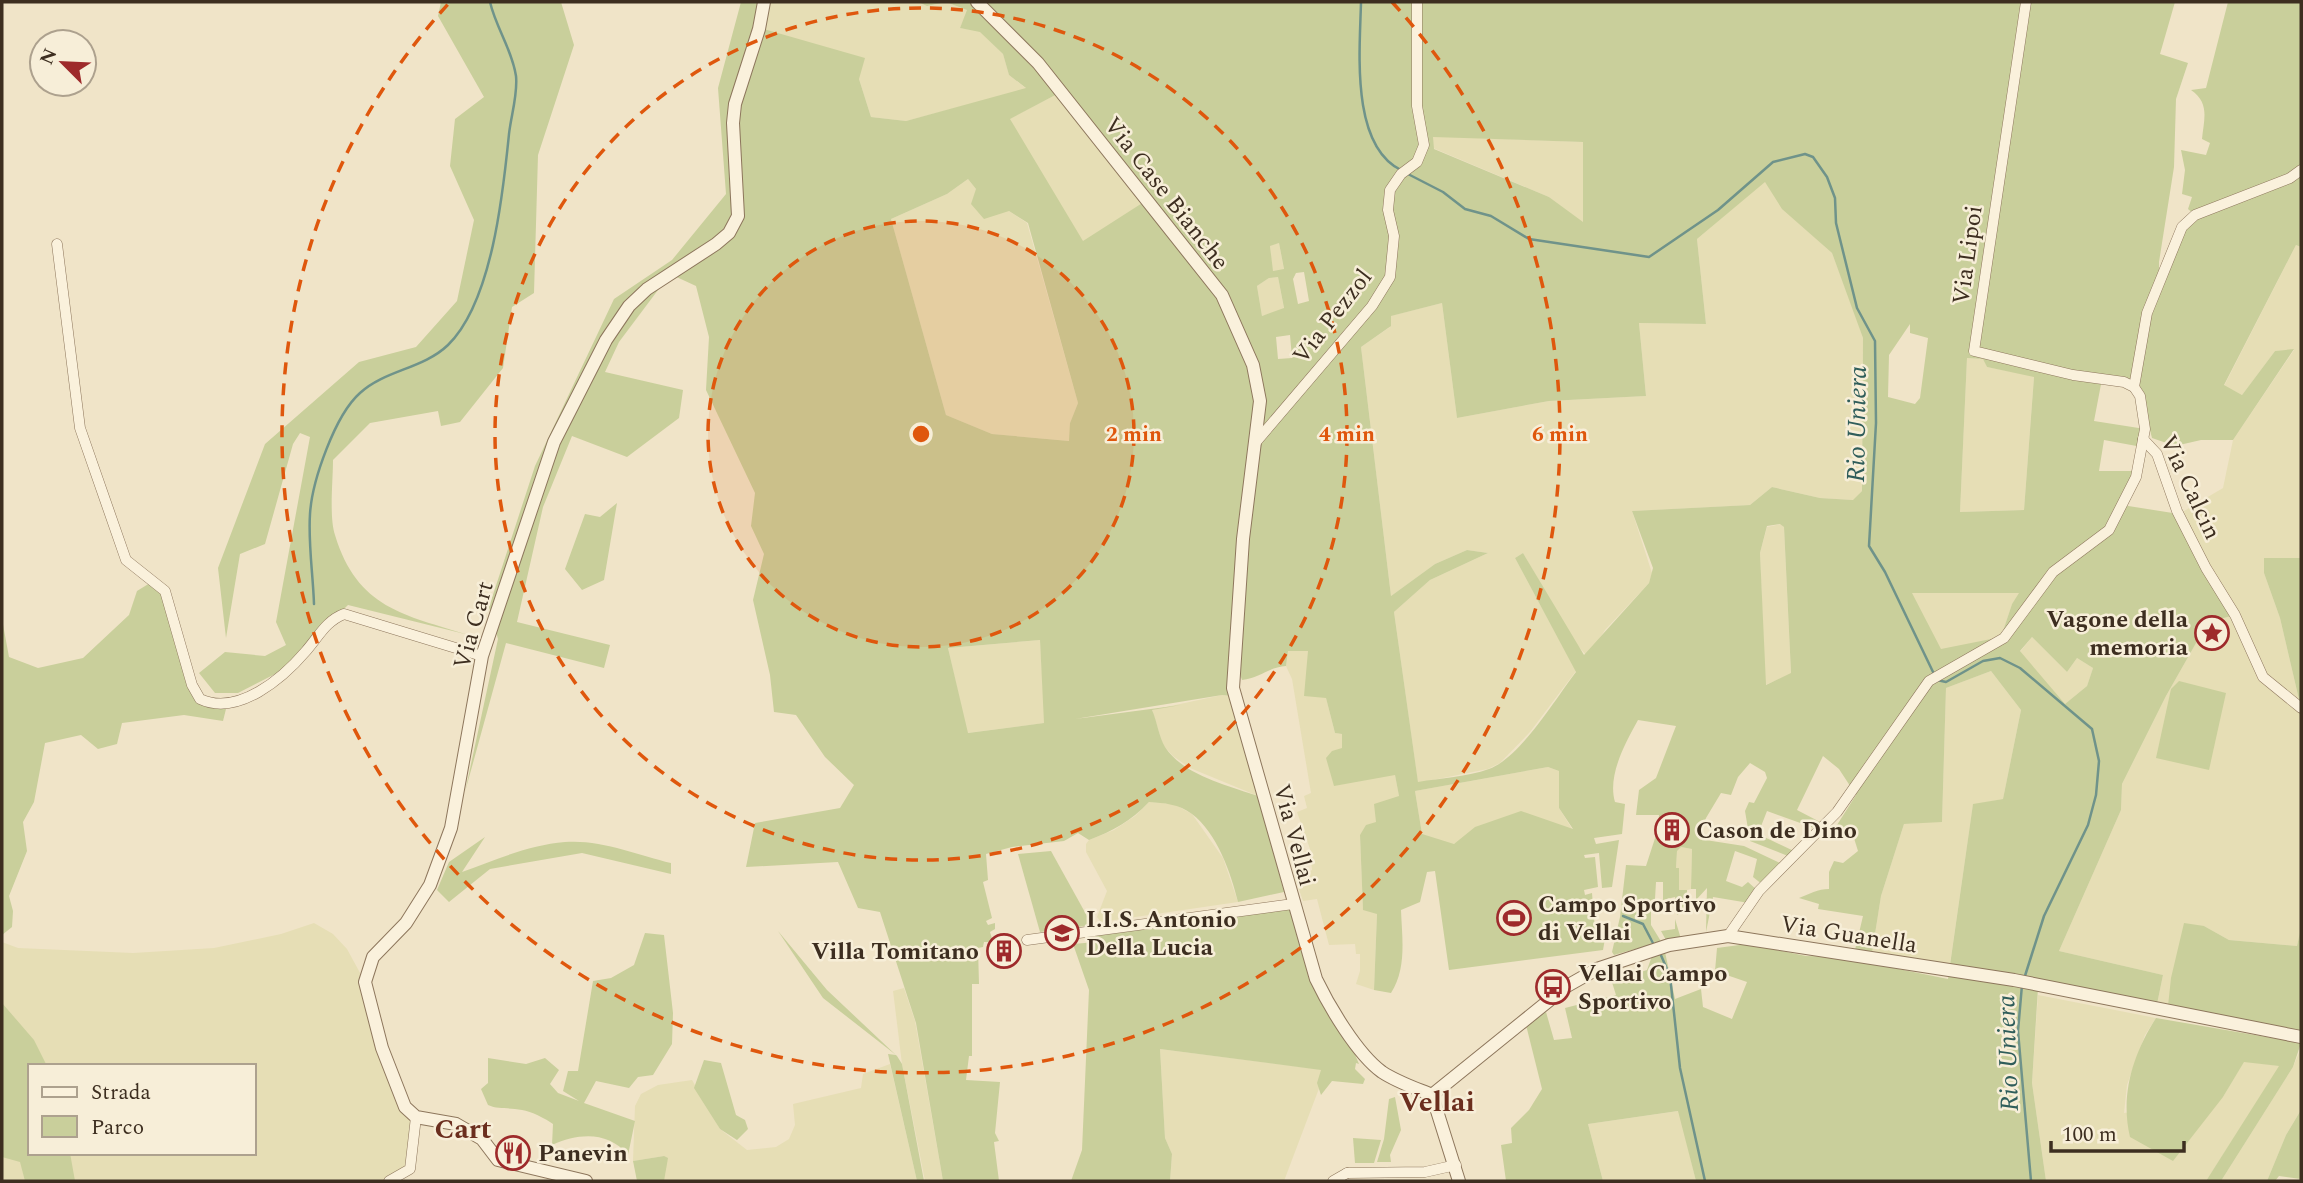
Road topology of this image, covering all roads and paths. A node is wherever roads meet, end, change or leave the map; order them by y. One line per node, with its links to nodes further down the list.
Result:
1 (764, 2): 10 (street, Via Cart)
2 (977, 2): 9 (street, Via Case Bianche)
3 (1417, 2): 9 (street, Via Pezzol)
4 (2026, 2): 7 (street, Via Lipoi)
5 (2301, 170): 7 (street, Via Calcin)
6 (57, 244): 10 (street)
7 (2134, 387): 8 (street, Via Calcin)
8 (2143, 439): 11 (street, Via Calcin); 13 (street)
9 (1256, 442): 12 (street, Via Vellai)
10 (482, 656): 17 (street, Via Cart)
11 (2301, 708)
12 (1293, 904): 14 (street); 16 (street, Via Vellai)
13 (1728, 936): 15 (street, Via Guanella); 16 (street, Via Guanella)
14 (1027, 940)
15 (2301, 1037)
16 (1432, 1095): 18 (street)
17 (416, 1117): 21 (street); 22 (street)
18 (1456, 1165): 20 (street); 24 (street)
19 (1347, 1177): 20 (street); 23 (street)
20 (1394, 1177)
21 (389, 1181)
22 (586, 1181)
23 (1334, 1181)
24 (1459, 1181)

